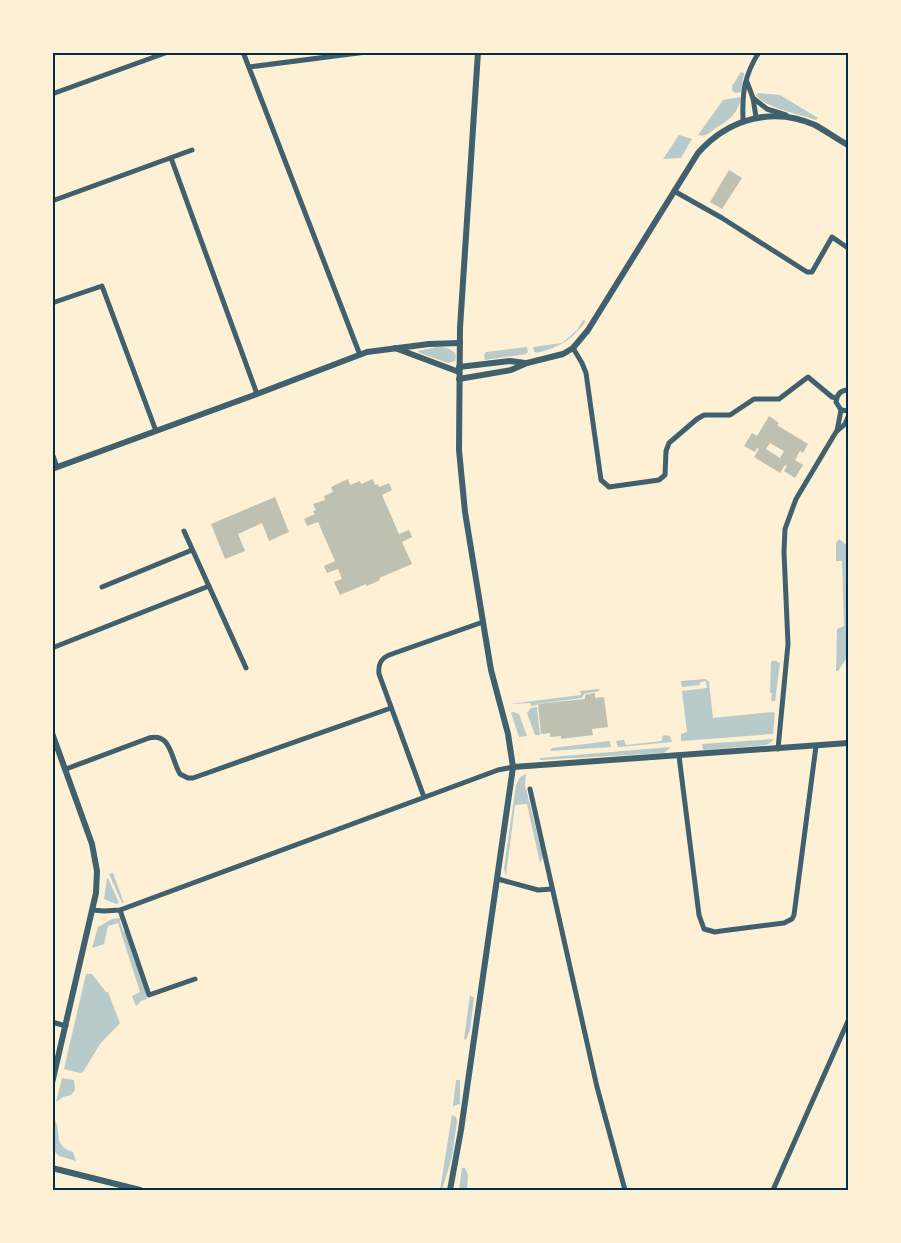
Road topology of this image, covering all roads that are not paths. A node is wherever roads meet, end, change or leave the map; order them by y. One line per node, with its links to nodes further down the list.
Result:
1 (168, 52): 8 (street)
2 (243, 52): 6 (street)
3 (366, 52): 6 (street)
4 (478, 52): 20 (street)
5 (759, 52): 7 (street)
6 (249, 67): 23 (street)
7 (747, 81): 9 (street); 12 (street)
8 (52, 94)
9 (753, 98): 10 (street); 11 (street)
10 (756, 117): 11 (street); 12 (street)
11 (794, 118): 13 (street)
12 (743, 121): 16 (street)
13 (848, 145)
14 (192, 150): 15 (street)
15 (171, 158): 17 (street); 27 (street)
16 (674, 191): 18 (street); 22 (street)
17 (52, 201)
18 (848, 248)
19 (52, 303): 32 (street)
20 (460, 343): 21 (street); 25 (street)
21 (394, 347): 23 (street); 25 (street)
22 (572, 348): 24 (street); 28 (street)
23 (360, 355): 27 (street)
24 (527, 363): 25 (street); 25 (street)
25 (459, 373): 40 (street)
26 (848, 390): 28 (street)
27 (257, 394): 32 (street)
28 (836, 398): 29 (street)
29 (841, 410): 30 (street); 33 (street)
30 (848, 411)
31 (848, 417): 33 (street)
32 (156, 431): 35 (street)
33 (836, 432): 47 (street)
34 (52, 453): 35 (street)
35 (55, 468)
36 (184, 531): 37 (street)
37 (192, 550): 38 (street); 39 (street)
38 (209, 586): 41 (street); 42 (street)
39 (102, 587)
40 (483, 622): 43 (street); 49 (street)
41 (52, 648)
42 (246, 668)
43 (391, 708): 50 (street); 52 (street)
44 (52, 732): 50 (street)
45 (848, 743): 46 (street)
46 (816, 746): 47 (street); 48 (street)
47 (778, 749): 48 (street)
48 (679, 756): 49 (street)
49 (513, 767): 52 (street); 53 (street)
50 (66, 769): 55 (street)
51 (530, 789): 54 (street)
52 (424, 797): 56 (street)
53 (498, 879): 54 (street); 64 (street)
54 (552, 889): 65 (street)
55 (93, 910): 56 (street); 60 (street)
56 (120, 910): 57 (street)
57 (195, 978)
58 (848, 1021): 66 (street)
59 (52, 1022): 60 (street)
60 (66, 1026): 61 (street)
61 (52, 1083)
62 (52, 1168): 63 (street)
63 (140, 1190)
64 (450, 1190)
65 (625, 1190)
66 (773, 1190)

